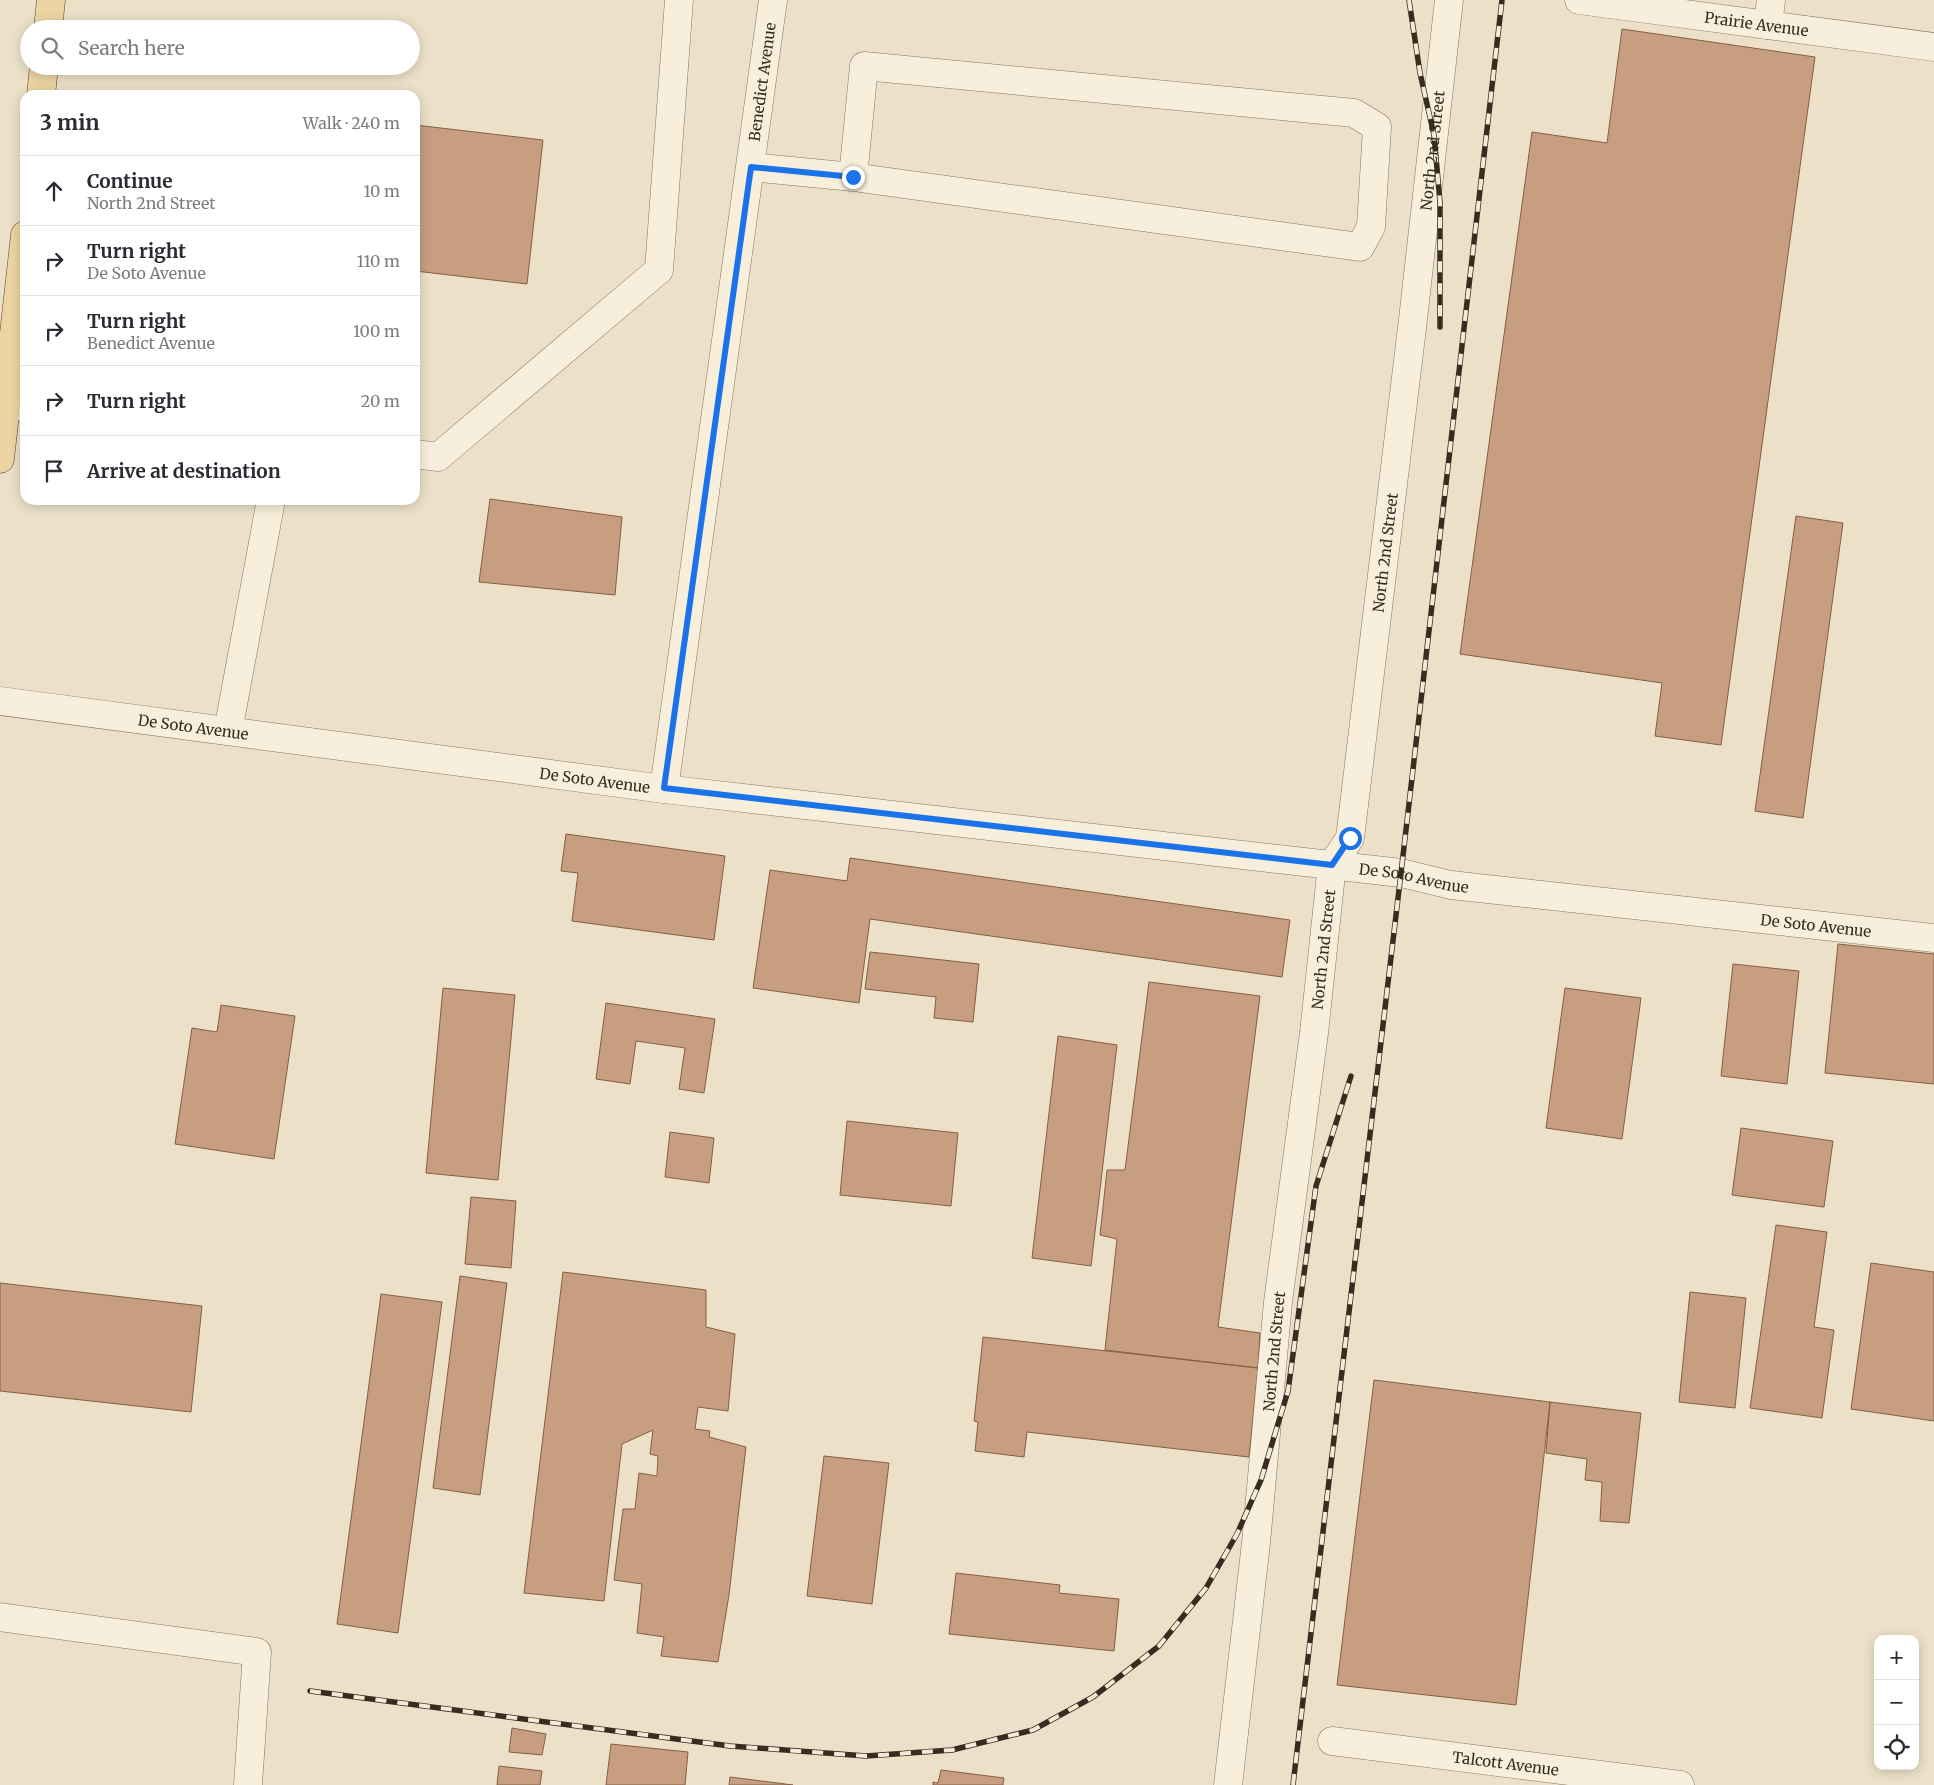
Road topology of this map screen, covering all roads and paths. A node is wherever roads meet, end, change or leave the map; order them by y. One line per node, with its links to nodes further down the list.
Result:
1 (51, 0): 7 (main road)
2 (679, 0): 15 (street)
3 (773, 0): 11 (street, Benedict Avenue)
4 (1449, 0): 21 (street, North 2nd Street)
5 (1579, 0): 6 (street, Prairie Avenue)
6 (1770, 12): 8 (street, Prairie Avenue)
7 (49, 20)
8 (1934, 47)
9 (43, 75): 10 (main road)
10 (41, 90)
11 (751, 167): 12 (street); 20 (street, Benedict Avenue)
12 (853, 177): 12 (street)
13 (20, 330): 14 (main road)
14 (16, 406): 16 (main road)
15 (420, 455)
16 (0, 459)
17 (270, 505): 19 (street)
18 (0, 701): 19 (street, De Soto Avenue)
19 (228, 731): 20 (street, De Soto Avenue)
20 (664, 788): 21 (street, De Soto Avenue)
21 (1332, 865): 22 (street, De Soto Avenue); 26 (street, North 2nd Street)
22 (1934, 938)
23 (0, 1617): 25 (street)
24 (1332, 1741): 27 (street, Talcott Avenue)
25 (248, 1785)
26 (1228, 1785)
27 (1680, 1785)

